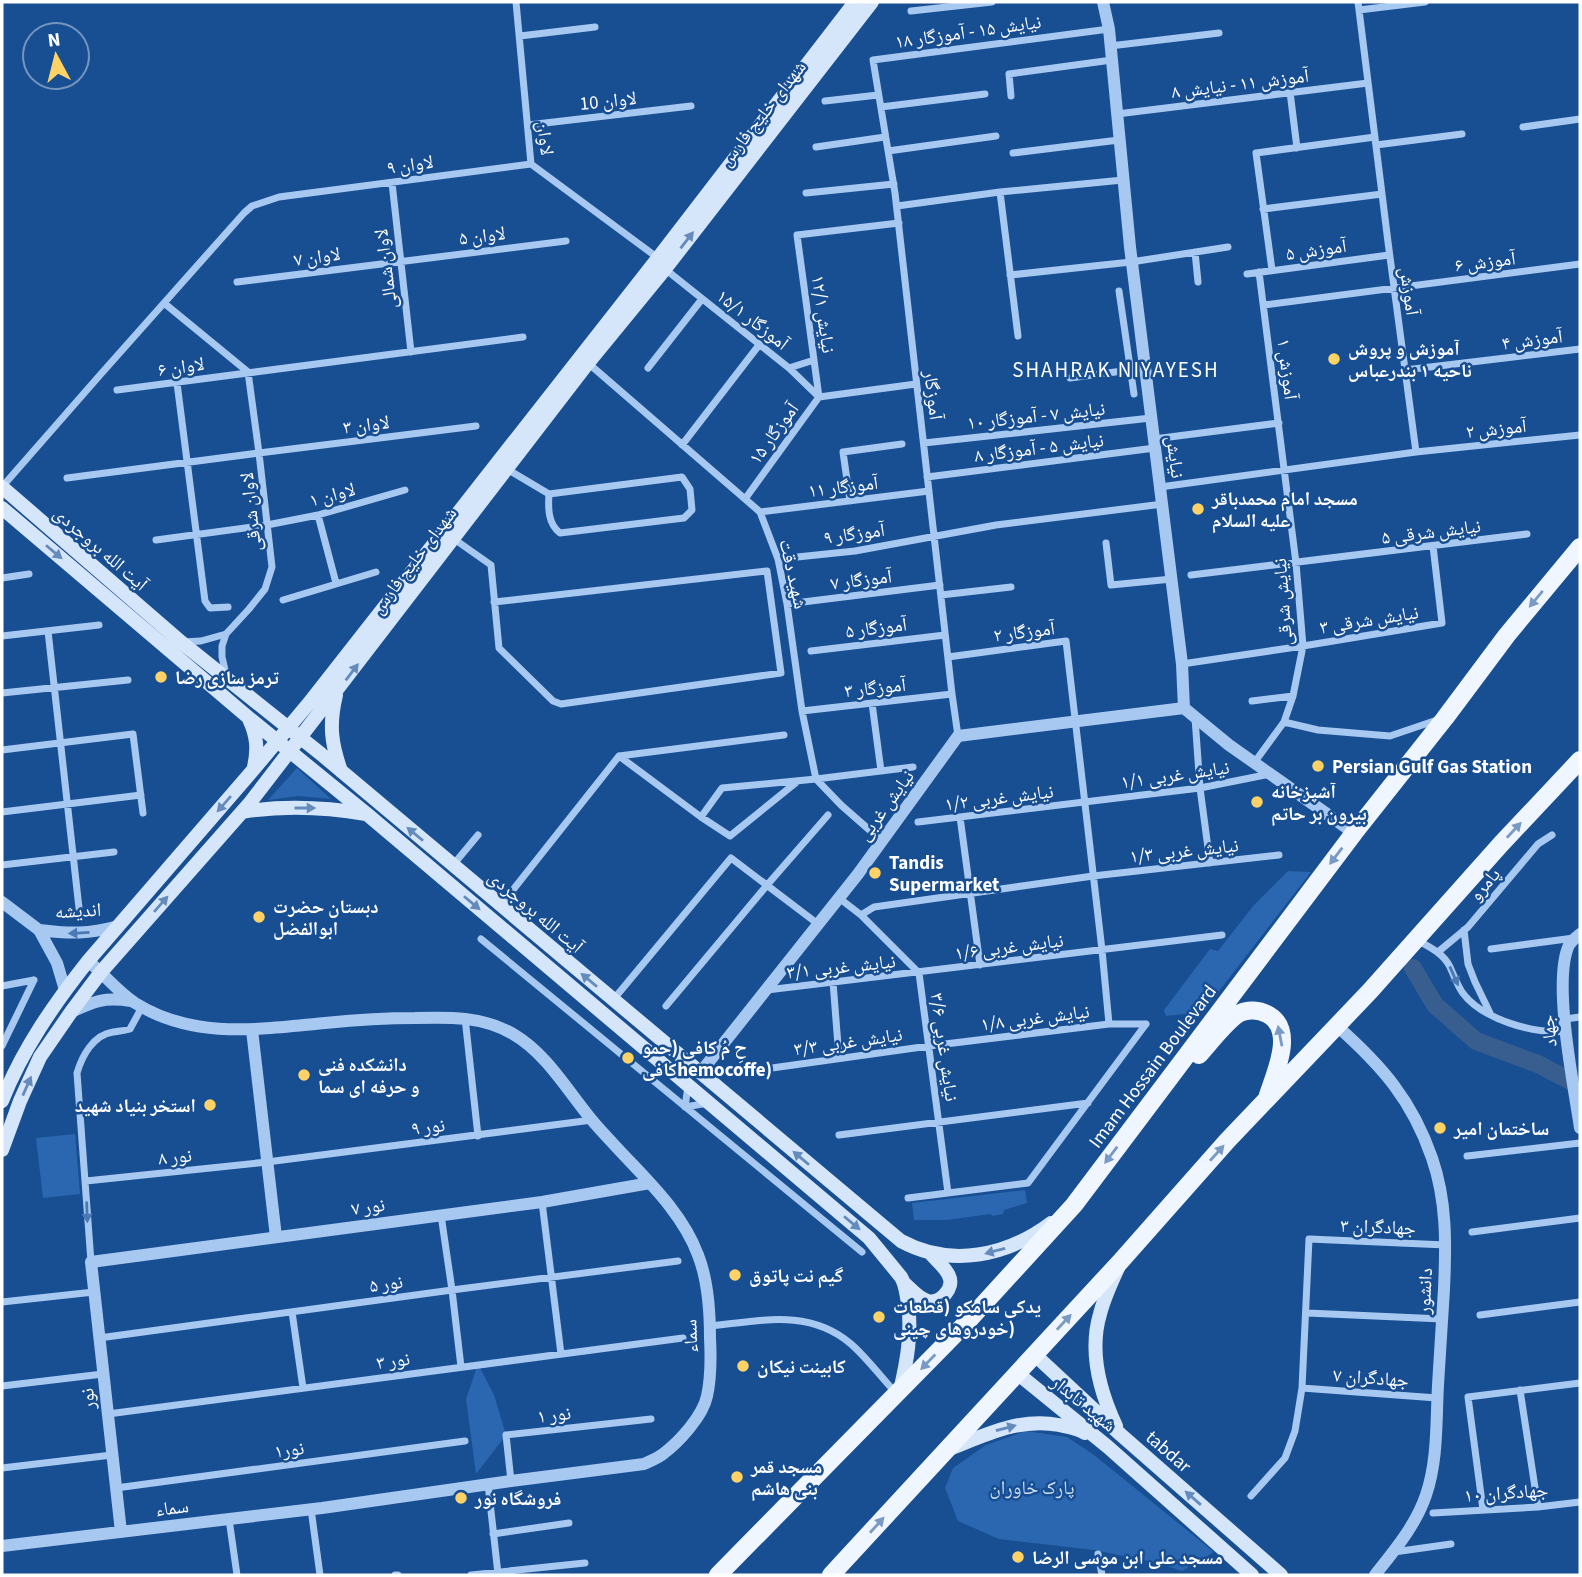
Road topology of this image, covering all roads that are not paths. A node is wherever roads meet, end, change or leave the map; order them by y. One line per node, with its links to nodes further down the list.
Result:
1 (516, 2): 12 (street, لاوان)
2 (872, 2): 23 (main road, شهدای خلیج فارس)
3 (992, 2): 8 (street)
4 (1102, 2): 10 (street, نیایش)
5 (1425, 2): 7 (street)
6 (851, 3): 23 (main road, شهدای خلیج فارس)
7 (1359, 6): 16 (street, آموزش)
8 (911, 11)
9 (595, 27): 12 (street)
10 (1108, 29): 13 (street, نیایش); 14 (street, نیایش ۱۵ - آموزگار ۱۸)
11 (1219, 33): 13 (street)
12 (520, 36): 27 (street, لاوان)
13 (1110, 46): 15 (street, نیایش)
14 (873, 60): 19 (street, آموزگار)
15 (1112, 60): 20 (street); 25 (street, نیایش)
16 (1368, 83): 17 (street, آموزش ۱۱ - نیایش ۸); 33 (street, آموزش)
17 (1290, 92): 25 (street, آموزش ۱۱ - نیایش ۸); 35 (street)
18 (985, 94): 24 (street)
19 (878, 95): 21 (street); 24 (street, آموزگار)
20 (1011, 96)
21 (825, 101)
22 (691, 106): 27 (street, لاوان 10)
23 (783, 106): 54 (main road, شهدای خلیج فارس)
24 (881, 107): 31 (street, آموزگار)
25 (1117, 114): 32 (street, نیایش)
26 (1580, 120): 28 (street)
27 (528, 125): 38 (street, لاوان)
28 (1523, 127)
29 (1462, 134): 33 (street)
30 (996, 136): 36 (street)
31 (886, 137): 34 (street); 36 (street, آموزگار)
32 (1119, 140): 37 (street); 39 (street, نیایش)
33 (1375, 141): 35 (street); 44 (street, آموزش)
34 (816, 147)
35 (1297, 148): 46 (street)
36 (888, 151): 41 (street, آموزگار)
37 (1013, 153)
38 (531, 164): 40 (street, لاوان ۹); 54 (street, لاوان)
39 (1123, 180): 42 (street); 53 (street, نیایش)
40 (391, 183): 52 (street, لاوان شمالی); 65 (street, لاوان ۹)
41 (894, 184): 43 (street); 45 (street, آموزگار)
42 (1000, 192): 45 (street); 59 (street)
43 (806, 193)
44 (1382, 194): 46 (street); 51 (street, آموزش)
45 (897, 206): 47 (street, آموزگار)
46 (1263, 209): 56 (street)
47 (898, 223): 72 (street, نیایش ۱۲/۱); 82 (street, آموزگار)
48 (566, 241): 52 (street, لاوان ۵)
49 (1228, 247): 50 (street)
50 (1195, 252): 53 (street); 61 (street)
51 (1389, 255): 56 (street, آموزش ۵); 62 (street, آموزش)
52 (400, 260): 60 (street, لاوان ۷); 71 (street, لاوان شمالی)
53 (1131, 262): 59 (street); 76 (street, نیایش)
54 (662, 264): 64 (street, آموزگار ۱۵/۱); 73 (main road, شهدای خلیج فارس); 90 (main road, شهدای خلیج فارس)
55 (1580, 264): 62 (street, آموزش ۶)
56 (1272, 270): 57 (street, آموزش ۵)
57 (1259, 272): 58 (street, آموزش ۵); 66 (street, آموزش ۱)
58 (1247, 274)
59 (1010, 275): 67 (street)
60 (237, 282)
61 (1198, 282)
62 (1394, 289): 66 (street, آموزش ۶); 78 (street, آموزش)
63 (1119, 292): 77 (street)
64 (702, 299): 69 (street, آموزگار ۱۵/۱); 74 (street)
65 (164, 303): 79 (street); 102 (street, لاوان ۹)
66 (1264, 305): 87 (street, آموزش ۱)
67 (1018, 336)
68 (523, 337): 71 (street)
69 (759, 345): 75 (street, آموزگار ۱۵/۱); 94 (street)
70 (1580, 349): 78 (street, آموزش ۴)
71 (411, 352): 79 (street)
72 (814, 360): 75 (street); 85 (street, نیایش ۱۲/۱)
73 (588, 363): 90 (main road, شهدای خلیج فارس); 94 (street, شهید دقت)
74 (648, 368)
75 (789, 368): 85 (street, آموزگار ۱۵/۱)
76 (1145, 368): 77 (street); 86 (street, نیایش)
77 (1130, 370): 80 (street); 84 (street)
78 (1405, 370): 95 (street, آموزش)
79 (248, 372): 81 (street, لاوان ۶); 96 (street, لاوان شرقی)
80 (1070, 378)
81 (177, 383): 83 (street, لاوان ۶); 97 (street)
82 (916, 384): 85 (street, آموزگار ۱۵); 91 (street, آموزگار)
83 (117, 390)
84 (1134, 394)
85 (819, 397): 107 (street, آموزگار ۱۵)
86 (1151, 418): 91 (street, نیایش ۷ - آموزگار ۱۰); 92 (street, نیایش)
87 (1279, 423): 92 (street, نیایش ۵ - آموزگار ۸); 99 (street, آموزش ۱)
88 (477, 426): 96 (street, لاوان ۳)
89 (1580, 435): 95 (street, آموزش ۲)
90 (522, 440): 98 (main road, شهدای خلیج فارس); 156 (main road, شهدای خلیج فارس)
91 (924, 443): 100 (street, آموزگار)
92 (1155, 443): 100 (street, نیایش ۵ - آموزگار ۸); 103 (street, نیایش)
93 (902, 444): 108 (street)
94 (682, 445): 107 (street, شهید دقت)
95 (1416, 452): 99 (street)
96 (259, 453): 97 (street, لاوان ۳); 113 (street, لاوان شرقی)
97 (188, 463): 101 (street, لاوان ۳); 115 (street)
98 (507, 469): 106 (street); 117 (main road, شهدای خلیج فارس)
99 (1285, 470): 103 (street); 123 (street, نیایش شرقی)
100 (928, 477): 105 (street, آموزگار)
101 (67, 478)
102 (2, 487): 142 (main road, آیت الله بروجردی)
103 (1160, 487): 109 (street, نیایش)
104 (405, 490): 112 (street, لاوان ۱)
105 (929, 491): 108 (street, آموزگار ۱۱); 116 (street, آموزگار)
106 (549, 494): 106 (street)
107 (745, 499): 111 (street, شهید دقت)
108 (850, 501): 111 (street, آموزگار ۱۱)
109 (1163, 504): 116 (street, آموزگار ۹); 128 (street, نیایش)
110 (2, 509): 160 (main road, آیت الله بروجردی, one-way to 160)
111 (760, 512): 122 (street, شهید دقت)
112 (318, 515): 113 (street, لاوان ۱); 129 (street)
113 (267, 524): 115 (street, لاوان ۱); 139 (street, لاوان شرقی)
114 (1527, 534): 120 (street, نیایش شرقی ۵)
115 (197, 535): 118 (street); 136 (street)
116 (934, 537): 122 (street, آموزگار ۹); 130 (street, آموزگار)
117 (454, 539): 134 (street); 150 (main road, شهدای خلیج فارس, one-way to 117)
118 (156, 540)
119 (1106, 542): 128 (street)
120 (1433, 546): 123 (street, نیایش شرقی ۵); 143 (street, نیایش شرقی ۳)
121 (1580, 547): 161 (main road, Imam Hossain Boulevard, one-way to 161)
122 (778, 559): 135 (street, شهید دقت)
123 (1296, 563): 126 (street, نیایش شرقی ۵); 143 (street, نیایش شرقی)
124 (376, 572): 129 (street)
125 (29, 574): 127 (street)
126 (1191, 575)
127 (2, 579)
128 (1172, 579): 146 (street, نیایش)
129 (336, 583): 133 (street)
130 (940, 585): 132 (street, آموزگار); 135 (street, آموزگار ۷)
131 (1011, 587): 132 (street)
132 (941, 595): 140 (street, آموزگار)
133 (283, 600)
134 (494, 602): 134 (street)
135 (787, 604): 158 (street, شهید دقت)
136 (228, 607)
137 (99, 625): 138 (street)
138 (48, 631): 141 (street); 149 (street)
139 (226, 634): 142 (street); 147 (street)
140 (946, 635): 144 (street, آموزگار ۵); 145 (street, آموزگار)
141 (2, 636)
142 (181, 642): 147 (main road, آیت الله بروجردی)
143 (1303, 646): 146 (street, نیایش شرقی ۳); 153 (street, نیایش شرقی)
144 (811, 651)
145 (948, 657): 152 (street, آموزگار); 162 (street, آموزگار ۲)
146 (1182, 664): 159 (street, نیایش)
147 (227, 679): 155 (main road, آیت الله بروجردی)
148 (128, 680): 149 (street)
149 (54, 689): 151 (street); 169 (street)
150 (337, 692): 167 (main road, شهدای خلیج فارس); 180 (main road)
151 (2, 694)
152 (952, 694): 157 (street, آموزگار ۳); 166 (street, آموزگار)
153 (1293, 696): 154 (street); 163 (street, نیایش شرقی)
154 (1252, 701)
155 (257, 702): 156 (main road); 164 (main road, آیت الله بروجردی)
156 (309, 703): 164 (main road, شهدای خلیج فارس)
157 (872, 703): 158 (street, آموزگار ۳); 179 (street)
158 (802, 711): 182 (street, شهید دقت)
159 (1189, 713): 162 (street); 175 (street); 184 (street)
160 (249, 718): 168 (main road, آیت الله بروجردی); 177 (main road)
161 (1445, 718): 163 (street); 196 (main road, Imam Hossain Boulevard)
162 (1075, 722): 166 (street); 186 (street)
163 (1284, 722): 175 (street, نیایش شرقی)
164 (288, 728): 167 (main road, آیت الله بروجردی); 168 (main road, شهدای خلیج فارس)
165 (784, 735): 172 (street)
166 (958, 736): 199 (street, نیایش غربی)
167 (301, 738): 171 (main road, شهدای خلیج فارس); 173 (main road, آیت الله بروجردی)
168 (278, 741): 171 (main road, آیت الله بروجردی); 177 (main road, شهدای خلیج فارس)
169 (61, 742): 170 (street); 185 (street); 187 (street)
170 (2, 750)
171 (290, 752): 178 (main road, آیت الله بروجردی); 189 (main road, شهدای خلیج فارس)
172 (619, 756): 193 (street); 211 (street)
173 (325, 758): 178 (main road); 180 (main road, آیت الله بروجردی)
174 (1580, 760): 221 (main road, one-way to 174)
175 (1254, 763): 181 (street)
176 (913, 767): 179 (street)
177 (253, 770): 215 (main road, شهدای خلیج فارس, one-way to 215)
178 (314, 771): 191 (main road, آیت الله بروجردی)
179 (881, 771): 182 (street)
180 (341, 772): 205 (main road, آیت الله بروجردی, one-way to 180)
181 (1270, 774): 184 (street, نیایش غربی ۱/۱); 196 (street)
182 (816, 779): 183 (street); 199 (street)
183 (798, 781): 193 (street); 193 (street)
184 (1200, 788): 186 (street, نیایش غربی ۱/۱); 203 (street)
185 (141, 795): 187 (street); 190 (street)
186 (1084, 802): 194 (street, نیایش غربی ۱/۲); 206 (street)
187 (67, 805): 188 (street); 202 (street)
188 (2, 812)
189 (242, 812): 191 (main road, one-way to 191); 229 (main road, شهدای خلیج فارس, one-way to 189)
190 (143, 813)
191 (368, 815): 225 (main road, آیت الله بروجردی, one-way to 225)
192 (828, 815): 207 (street)
193 (701, 817)
194 (960, 817): 195 (street, نیایش غربی ۱/۲); 208 (street)
195 (918, 822)
196 (1354, 834): 260 (main road, Imam Hossain Boulevard, one-way to 260)
197 (478, 835): 205 (street)
198 (1552, 835): 217 (street, پامرو)
199 (882, 841): 209 (street, نیایش غربی)
200 (114, 852): 202 (street)
201 (1279, 855): 203 (street, نیایش غربی ۱/۳)
202 (73, 857): 204 (street); 212 (street)
203 (1210, 863): 206 (street, نیایش غربی ۱/۳)
204 (2, 865)
205 (453, 865): 211 (main road, آیت الله بروجردی)
206 (1093, 876): 208 (street, نیایش غربی ۱/۳); 222 (street)
207 (768, 884): 214 (street); 235 (street); 237 (street)
208 (970, 894): 213 (street, نیایش غربی ۱/۳); 227 (street)
209 (839, 898): 213 (street, نیایش غربی ۳/۶); 214 (street, نیایش غربی)
210 (2, 902): 216 (street, اندیشه)
211 (500, 905): 235 (main road, آیت الله بروجردی, one-way to 211)
212 (79, 908)
213 (861, 915): 230 (street, نیایش غربی ۳/۶)
214 (818, 924): 234 (street, نیایش غربی)
215 (119, 926): 216 (street, اندیشه, one-way to 216); 226 (main road, شهدای خلیج فارس)
216 (39, 930): 233 (street, اندیشه)
217 (1464, 930): 224 (street, پامرو); 239 (street)
218 (1222, 935): 222 (street, نیایش غربی ۱/۶)
219 (1578, 936): 223 (street); 243 (street, جهاد)
220 (481, 939): 228 (street)
221 (1416, 940): 224 (street); 244 (main road)
222 (1102, 950): 227 (street, نیایش غربی ۱/۶); 242 (street)
223 (1491, 950)
224 (1438, 952): 239 (street, one-way to 239)
225 (532, 954): 228 (street); 252 (main road, آیت الله بروجردی)
226 (88, 961): 229 (street, سماء); 233 (main road, شهدای خلیج فارس)
227 (979, 965): 230 (street, نیایش غربی ۱/۶)
228 (519, 971): 257 (street)
229 (101, 972): 236 (street, سماء); 238 (main road, شهدای خلیج فارس)
230 (919, 973): 231 (street, نیایش غربی ۳/۱); 247 (street, نیایش غربی ۳/۶)
231 (833, 982): 234 (street, نیایش غربی ۳/۱); 248 (street)
232 (2, 986): 246 (street)
233 (65, 990): 253 (main road, شهدای خلیج فارس)
234 (766, 990): 251 (street, نیایش غربی)
235 (613, 1000): 251 (main road, آیت الله بروجردی)
236 (138, 1004): 238 (street); 245 (street, سماء); 268 (street)
237 (666, 1006)
238 (71, 1012): 265 (main road, شهدای خلیج فارس, one-way to 238)
239 (1490, 1013): 243 (street)
240 (1580, 1017): 243 (street)
241 (465, 1018): 245 (street, سماء); 258 (street, سماء); 263 (street)
242 (1109, 1024): 247 (street, نیایش غربی ۱/۸); 256 (street, نیایش غربی ۱/۸)
243 (1566, 1025): 249 (street, جهاد)
244 (1338, 1026): 254 (main road); 280 (street, دانشور)
245 (251, 1030): 267 (street)
246 (2, 1044)
247 (929, 1046): 248 (street, نیایش غربی ۳/۳); 259 (street, نیایش غربی ۳/۶)
248 (839, 1058): 250 (street, نیایش غربی ۳/۳)
249 (1574, 1063): 261 (street, جهاد)
250 (772, 1068)
251 (700, 1073): 282 (main road, آیت الله بروجردی, one-way to 251)
252 (688, 1085): 255 (main road, آیت الله بروجردی); 257 (street)
253 (2, 1101)
254 (1266, 1101): 260 (main road, one-way to 260); 285 (main road, one-way to 254)
255 (710, 1103): 257 (street); 270 (main road, آیت الله بروجردی)
256 (1088, 1103): 259 (street); 271 (street)
257 (685, 1107): 275 (street)
258 (592, 1120): 263 (street, نور ۹); 269 (street, سماء)
259 (939, 1122): 262 (street); 271 (street, نیایش غربی ۳/۶)
260 (1132, 1128): 274 (main road, Imam Hossain Boulevard, one-way to 274)
261 (1580, 1128)
262 (839, 1135)
263 (478, 1136): 267 (street, نور ۹)
264 (1580, 1143): 266 (street)
265 (2, 1150)
266 (1467, 1156)
267 (267, 1162): 268 (street, نور ۸); 279 (street)
268 (86, 1181): 284 (street, one-way to 284)
269 (650, 1183): 273 (street, نور ۷); 296 (street, سماء)
270 (811, 1189): 275 (street); 287 (main road, آیت الله بروجردی, one-way to 287)
271 (948, 1193): 272 (street)
272 (908, 1198)
273 (542, 1202): 276 (street, نور ۷); 286 (street)
274 (1074, 1205): 282 (main road, آیت الله بروجردی, one-way to 282); 310 (main road, Imam Hossain Boulevard, one-way to 310)
275 (812, 1211): 281 (street)
276 (441, 1215): 279 (street, نور ۷); 288 (street)
277 (1580, 1218): 278 (street)
278 (1472, 1232)
279 (276, 1237): 284 (street, نور ۷)
280 (1446, 1245): 293 (street, جهادگران ۳); 295 (street, دانشور)
281 (862, 1252)
282 (931, 1254): 287 (main road)
283 (678, 1261): 286 (street, نور ۵)
284 (91, 1262): 289 (street, نور)
285 (1120, 1262): 300 (main road, one-way to 285); 315 (main road)
286 (551, 1277): 288 (street, نور ۵); 299 (street)
287 (905, 1284): 310 (main road, آیت الله بروجردی)
288 (452, 1290): 292 (street, نور ۵); 301 (street)
289 (94, 1292): 290 (street); 297 (street, نور)
290 (2, 1302)
291 (1580, 1302): 294 (street)
292 (292, 1312): 297 (street, نور ۵); 307 (street)
293 (1307, 1313): 295 (street); 308 (street)
294 (1480, 1315)
295 (1442, 1320): 312 (street, دانشور)
296 (710, 1326): 310 (street); 321 (street, سماء)
297 (99, 1338): 303 (street, نور)
298 (683, 1338): 299 (street, نور ۳)
299 (561, 1354): 301 (street, نور ۳)
300 (1034, 1354): 302 (main road); 304 (main road, tabdar)
301 (461, 1367): 307 (street, نور ۳)
302 (1017, 1373): 311 (main road, شهید تابدار); 318 (main road)
303 (103, 1374): 306 (street); 313 (street, نور)
304 (1059, 1377): 311 (main road); 315 (main road, tabdar)
305 (1580, 1383): 309 (street)
306 (2, 1386)
307 (303, 1388): 313 (street, نور ۳)
308 (1303, 1388): 312 (street, جهادگران ۷); 324 (street)
309 (1520, 1390): 326 (street); 328 (street)
310 (898, 1393): 333 (main road, Imam Hossain Boulevard)
311 (1044, 1395): 317 (main road, شهید تابدار)
312 (1437, 1398): 339 (street, دانشور)
313 (108, 1413): 319 (street, نور)
314 (651, 1419): 321 (street, نور ۱)
315 (1120, 1434): 332 (main road, tabdar, one-way to 315)
316 (465, 1441): 323 (street, نور۱)
317 (1108, 1447): 318 (main road, one-way to 317); 336 (main road, شهید تابدار)
318 (943, 1452): 348 (main road, one-way to 318)
319 (112, 1455): 320 (street); 323 (street, نور)
320 (2, 1468)
321 (511, 1481): 322 (street, سماء)
322 (488, 1484): 327 (street, سماء); 335 (street)
323 (116, 1488): 334 (street, نور)
324 (1251, 1496)
325 (1580, 1502): 326 (street, جهادگران ۱۰)
326 (1538, 1507): 328 (street, جهادگران ۱۰)
327 (311, 1509): 330 (street, سماء); 344 (street)
328 (1483, 1510): 329 (street, جهادگران ۱۰)
329 (1433, 1513)
330 (229, 1519): 334 (street, سماء); 343 (street)
331 (569, 1523): 335 (street)
332 (1223, 1524): 336 (main road); 351 (main road, tabdar)
333 (764, 1529): 346 (main road, Imam Hossain Boulevard); 347 (main road)
334 (121, 1532): 338 (street, سماء)
335 (493, 1534): 342 (street)
336 (1212, 1538): 350 (main road, شهید تابدار)
337 (1451, 1544): 339 (street)
338 (2, 1546)
339 (1393, 1552): 352 (street, دانشور)
340 (1098, 1554): 349 (street)
341 (585, 1563): 342 (street)
342 (498, 1573): 345 (street)
343 (237, 1575)
344 (320, 1575)
345 (471, 1575)
346 (718, 1575)
347 (731, 1575)
348 (831, 1575)
349 (1102, 1575)
350 (1252, 1575)
351 (1281, 1575)
352 (1375, 1575)

